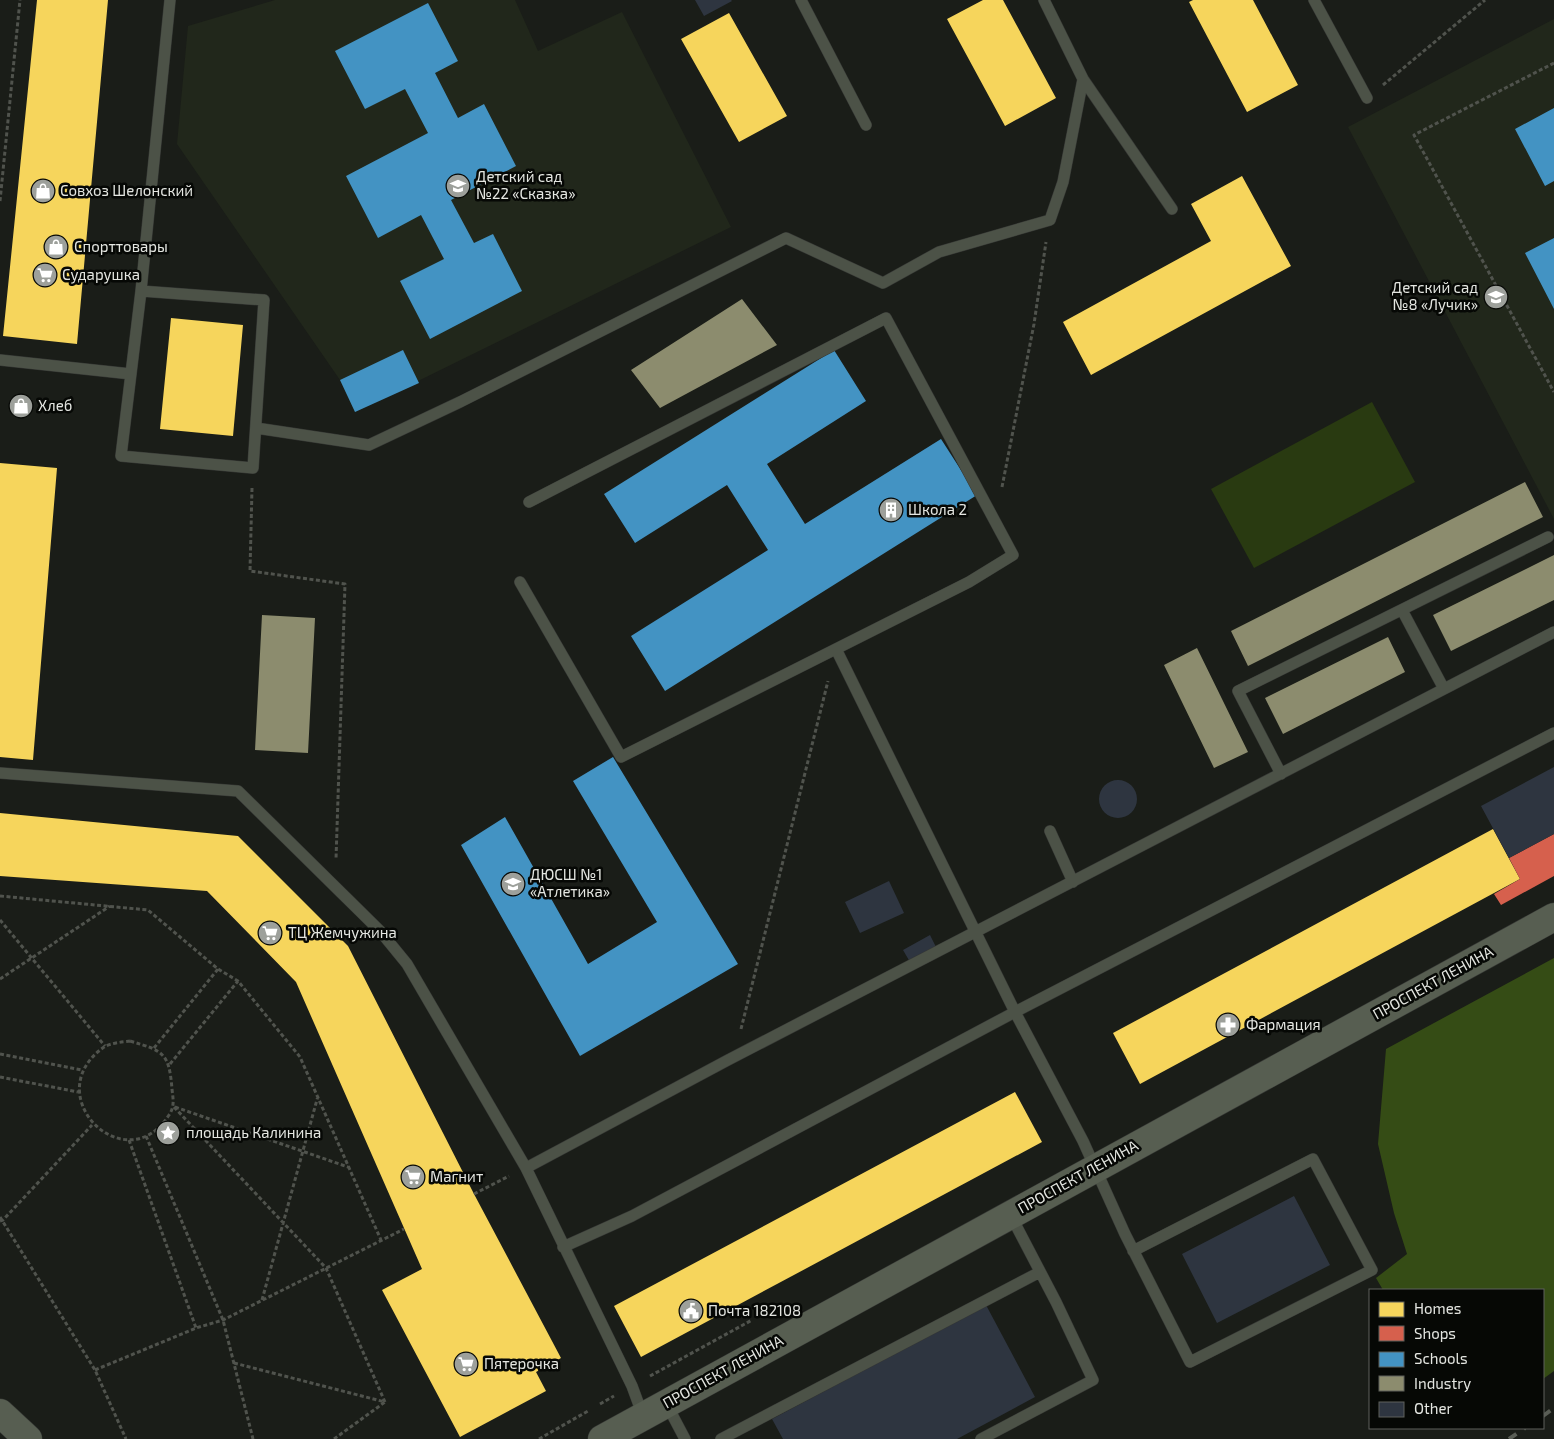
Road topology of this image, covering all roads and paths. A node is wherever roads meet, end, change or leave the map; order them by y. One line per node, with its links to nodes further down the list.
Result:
1 (20, 0): 11 (path)
2 (170, 0): 14 (lane)
3 (801, 0): 10 (lane)
4 (1044, 0): 8 (lane)
5 (1314, 0): 9 (lane)
6 (1485, 0): 9 (path)
7 (1554, 63): 17 (path)
8 (1083, 79): 12 (lane); 13 (lane)
9 (1367, 98)
10 (866, 125)
11 (0, 201)
12 (1172, 209)
13 (1050, 220): 18 (lane); 21 (path)
14 (141, 291): 16 (lane); 18 (lane)
15 (0, 360): 16 (lane)
16 (131, 374): 19 (lane)
17 (1554, 392)
18 (256, 428): 19 (lane)
19 (253, 468): 33 (path)
20 (530, 502): 21 (lane)
21 (995, 522): 26 (lane)
22 (1548, 537): 24 (lane)
23 (520, 582): 26 (lane)
24 (1402, 610): 27 (lane); 30 (lane)
25 (1554, 632): 27 (lane)
26 (836, 649): 38 (lane); 47 (path)
27 (1444, 689): 30 (lane)
28 (1554, 733): 43 (lane)
29 (0, 773): 33 (lane)
30 (1281, 774): 32 (lane)
31 (1050, 831): 32 (lane)
32 (1073, 882): 38 (lane)
33 (335, 887): 60 (lane)
34 (0, 896): 35 (path)
35 (110, 906): 39 (path); 40 (path)
36 (1554, 916): 59 (main road, ПРОСПЕКТ ЛЕНИНА)
37 (0, 920): 39 (path)
38 (976, 933): 43 (lane); 47 (lane)
39 (32, 958): 41 (path); 44 (path)
40 (218, 969): 42 (path); 45 (path)
41 (0, 980)
42 (238, 981): 48 (path); 52 (path)
43 (1015, 1012): 59 (lane); 67 (lane)
44 (105, 1046): 45 (path); 49 (path)
45 (154, 1048): 48 (path)
46 (0, 1054): 49 (path)
47 (728, 1060): 60 (lane)
48 (170, 1064): 53 (path)
49 (82, 1070): 51 (path)
50 (0, 1077): 51 (path)
51 (78, 1092): 54 (path)
52 (318, 1096): 57 (path); 58 (path)
53 (174, 1107): 55 (path); 57 (path); 64 (path)
54 (92, 1125): 56 (path); 63 (path)
55 (146, 1136): 56 (path); 72 (path)
56 (129, 1140): 73 (path)
57 (303, 1152): 58 (path); 64 (path)
58 (349, 1167): 66 (path)
59 (1096, 1167): 62 (main road, ПРОСПЕКТ ЛЕНИНА); 68 (lane)
60 (526, 1168): 61 (path); 67 (lane)
61 (474, 1194)
62 (1010, 1214): 70 (lane); 77 (main road, ПРОСПЕКТ ЛЕНИНА)
63 (1, 1219): 75 (path)
64 (284, 1221): 69 (path); 71 (path)
65 (404, 1229): 66 (path)
66 (381, 1240): 69 (path)
67 (563, 1247): 77 (lane)
68 (1133, 1251): 68 (lane)
69 (326, 1268): 71 (path); 76 (path)
70 (1040, 1272): 85 (lane); 86 (lane)
71 (262, 1300): 72 (path)
72 (223, 1320): 73 (path); 74 (path)
73 (196, 1328): 75 (path)
74 (234, 1363): 76 (path); 81 (path)
75 (95, 1370): 80 (path)
76 (385, 1402): 82 (path)
77 (654, 1410): 83 (main road, ПРОСПЕКТ ЛЕНИНА); 84 (lane)
78 (0, 1413): 79 (main road)
79 (28, 1439)
80 (126, 1439)
81 (253, 1439)
82 (334, 1439)
83 (602, 1439)
84 (685, 1439)
85 (721, 1439)
86 (981, 1439)

